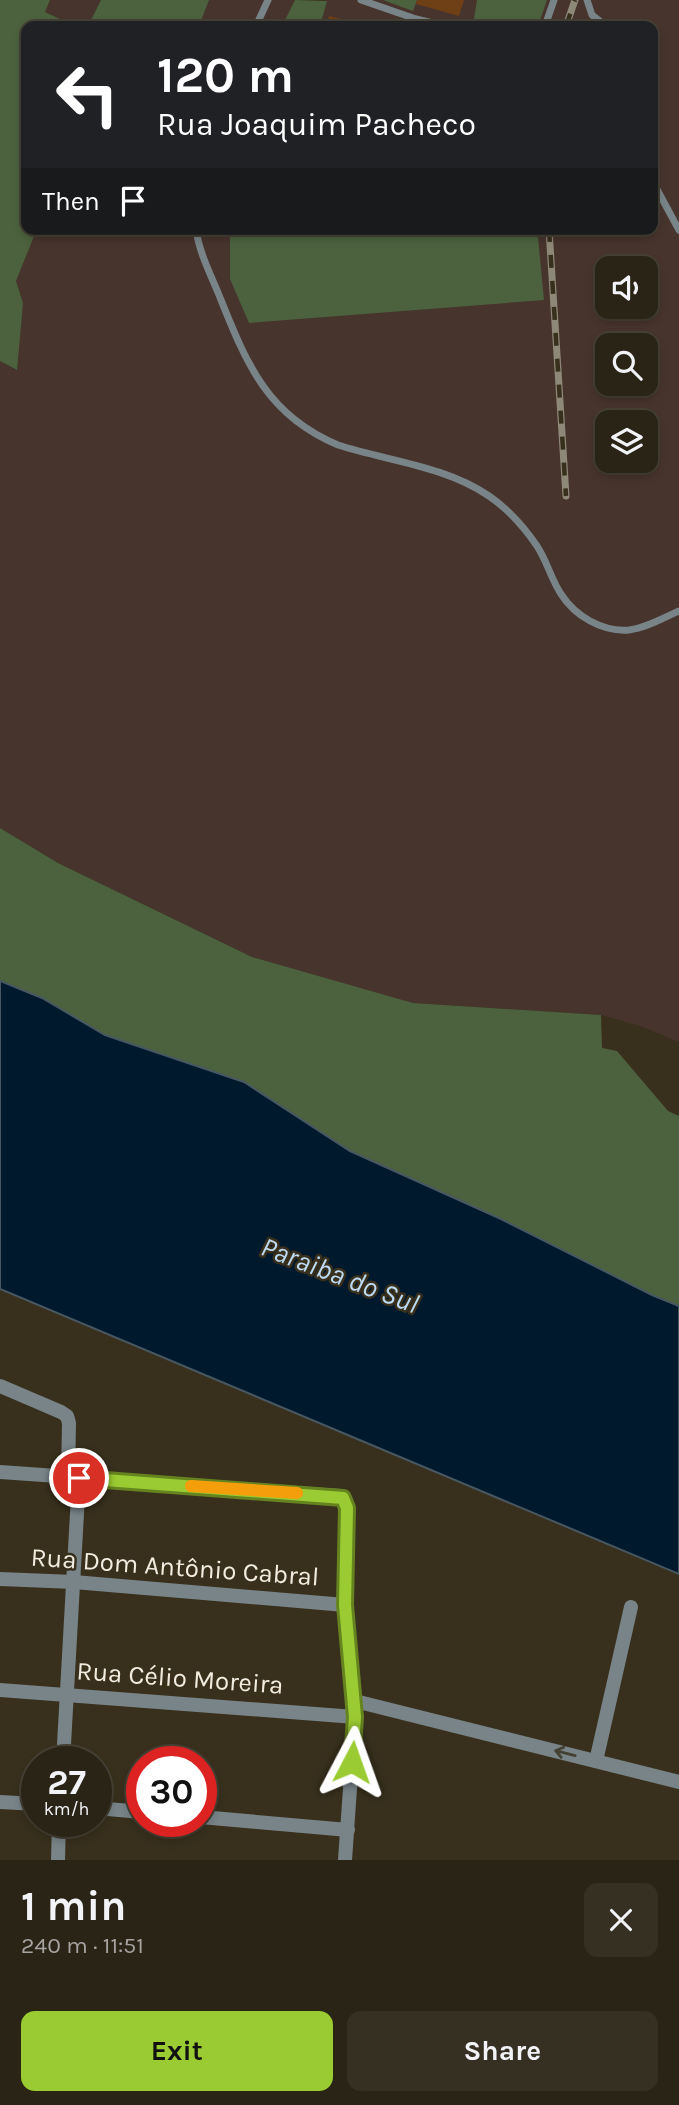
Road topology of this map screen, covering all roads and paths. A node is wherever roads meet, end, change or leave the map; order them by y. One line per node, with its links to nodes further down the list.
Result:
1 (268, 0): 6 (lane)
2 (360, 0): 5 (lane)
3 (554, 0): 8 (lane)
4 (587, 0): 9 (lane)
5 (373, 2): 7 (lane)
6 (258, 21)
7 (424, 21)
8 (547, 21)
9 (600, 21)
10 (658, 191): 11 (lane)
11 (679, 230)
12 (197, 235): 13 (lane)
13 (679, 611)
14 (0, 1386): 16 (street)
15 (0, 1472): 16 (street)
16 (74, 1478): 18 (street); 19 (street)
17 (0, 1579): 18 (street, Rua Dom Antônio Cabral)
18 (74, 1582): 19 (street, Rua Dom Antônio Cabral); 22 (street)
19 (345, 1605): 23 (street)
20 (631, 1607): 26 (street)
21 (0, 1690): 22 (street, Rua Célio Moreira)
22 (68, 1694): 24 (street, Rua Célio Moreira); 25 (street)
23 (355, 1701): 24 (street); 26 (street, one-way to 23)
24 (355, 1717): 31 (street)
25 (64, 1746)
26 (596, 1761): 27 (street)
27 (679, 1782)
28 (0, 1802): 29 (street)
29 (21, 1803)
30 (217, 1818): 31 (street)
31 (348, 1830): 34 (street)
32 (59, 1837): 33 (street)
33 (58, 1860)
34 (345, 1860)

